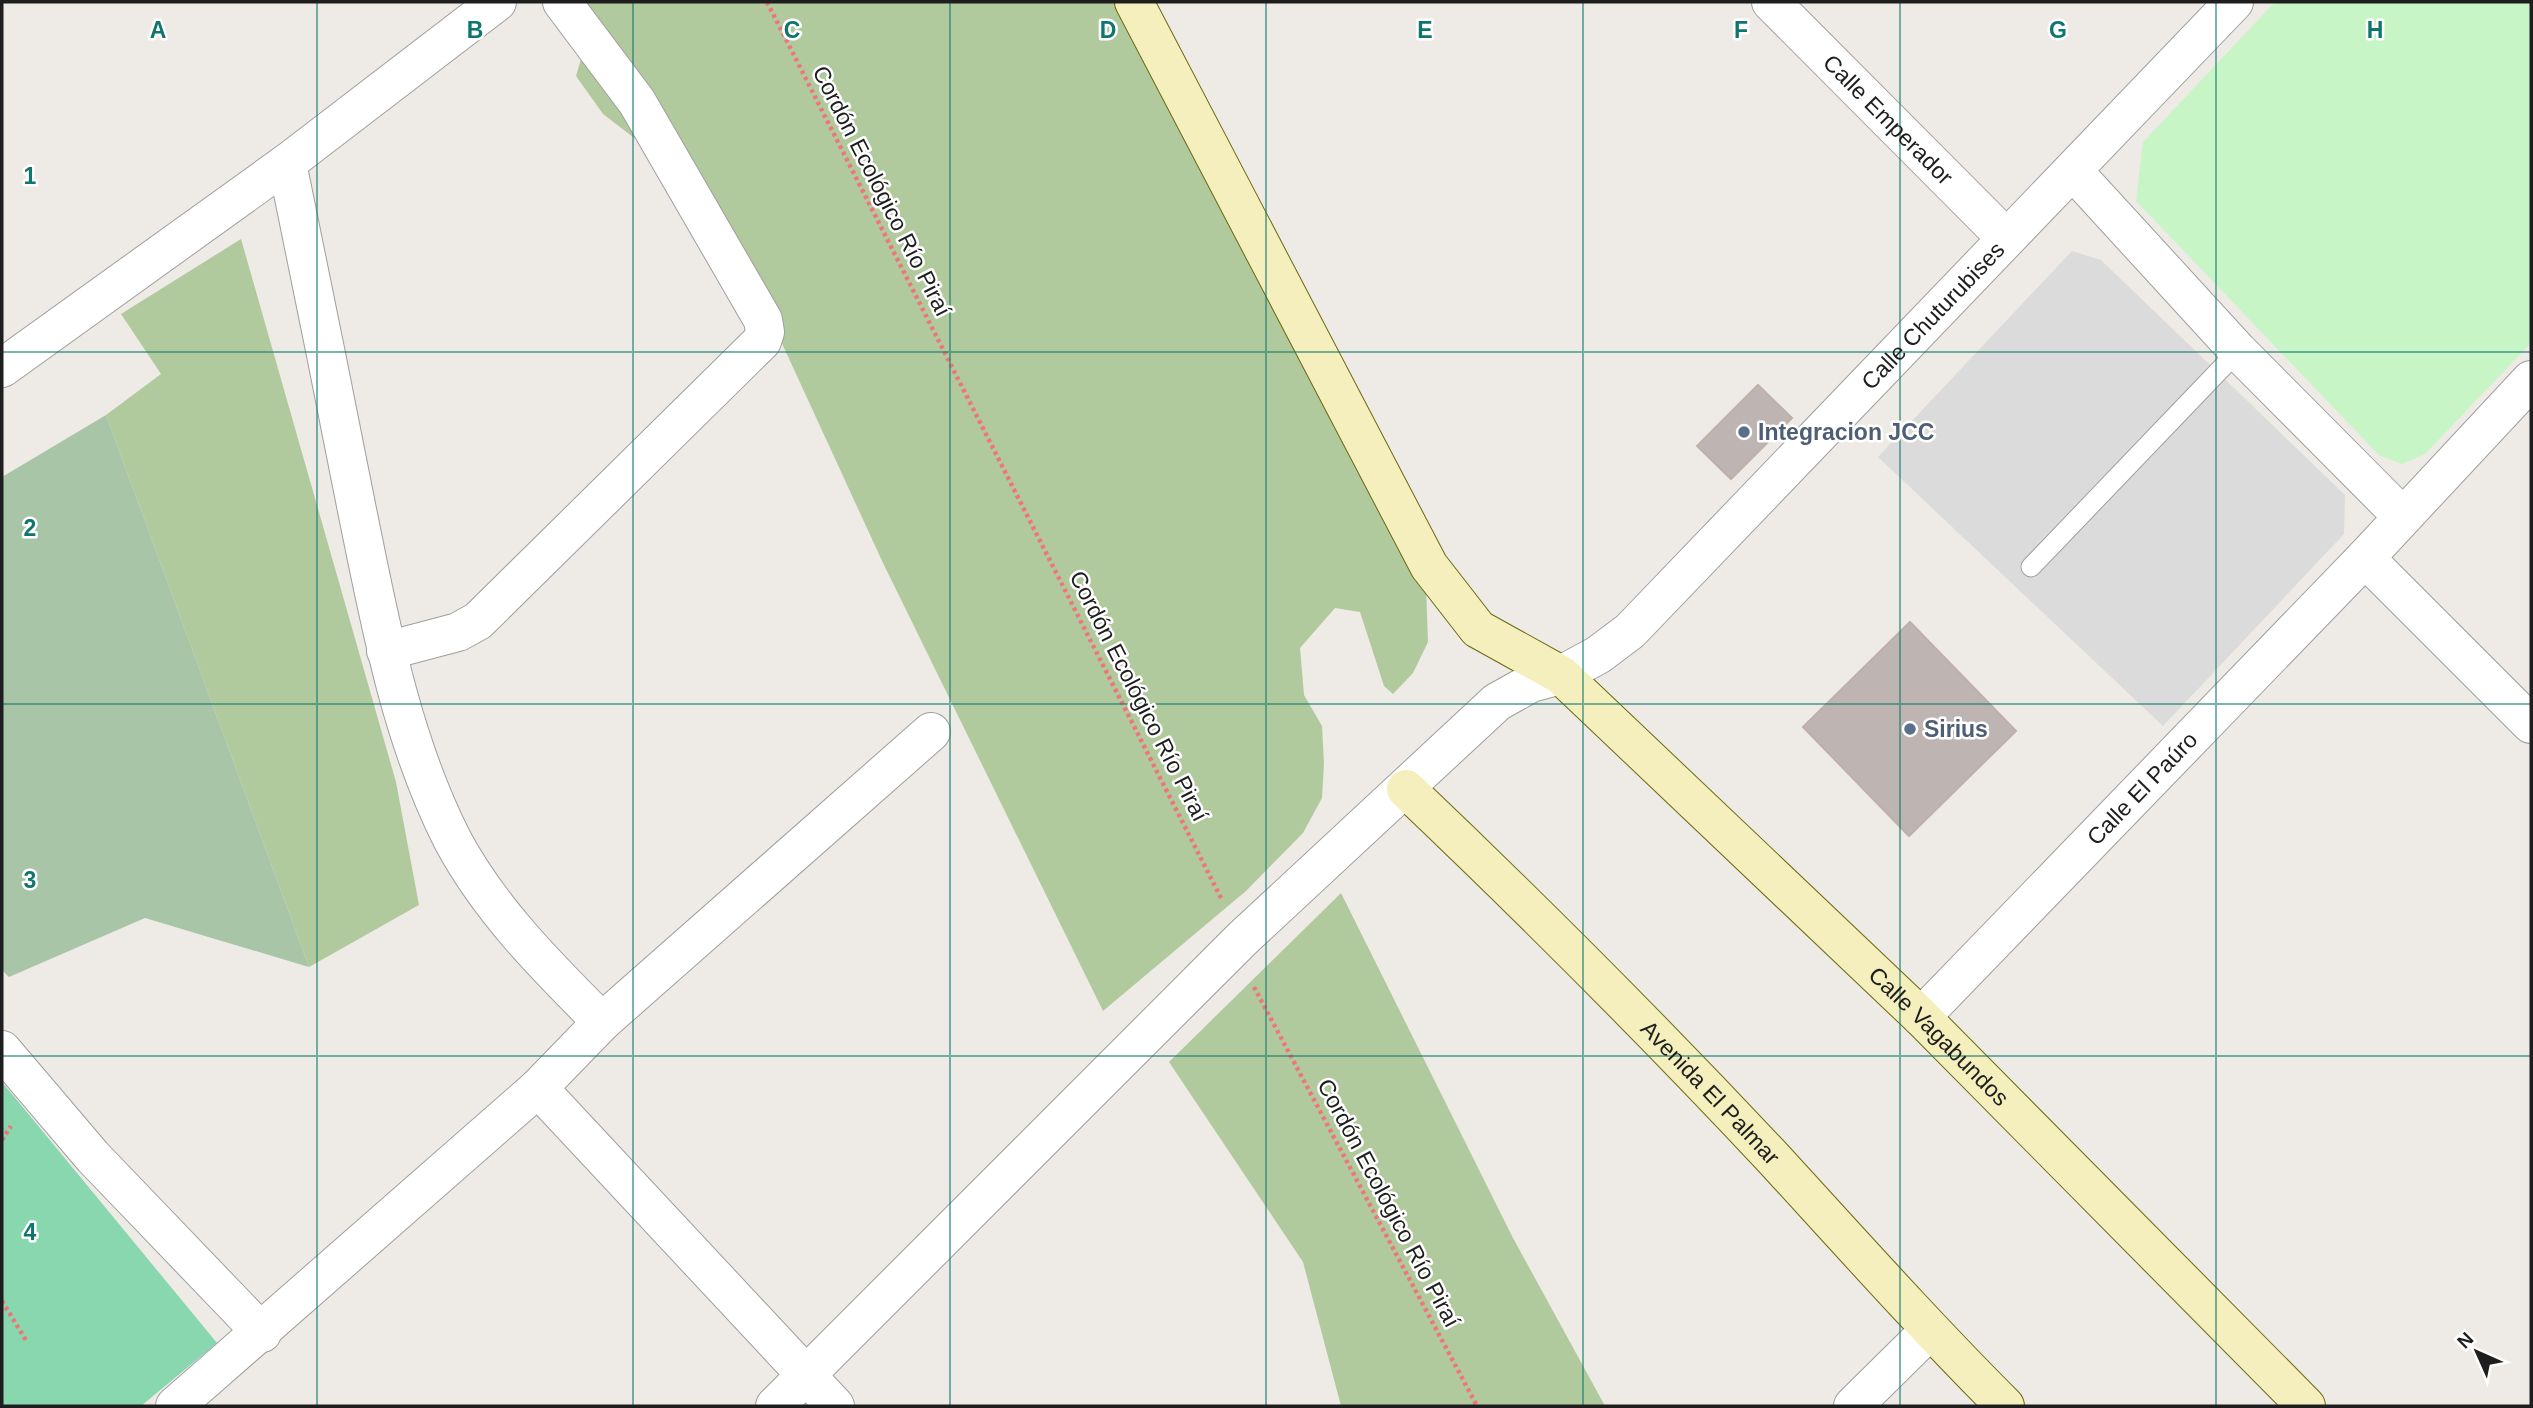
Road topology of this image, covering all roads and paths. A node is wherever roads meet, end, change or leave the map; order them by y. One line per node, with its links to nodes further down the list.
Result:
1 (496, 2): 7 (street)
2 (562, 2): 16 (street)
3 (767, 2): 21 (path, Cordón Ecológico Río Piraí)
4 (1134, 2): 17 (street, Calle Vagabundos)
5 (1771, 2): 9 (street, Calle Emperador)
6 (2234, 2): 8 (street, Calle Chuturubises)
7 (287, 163): 11 (street); 16 (street)
8 (2074, 172): 9 (street, Calle Chuturubises); 10 (street)
9 (2006, 238): 17 (street, Calle Chuturubises)
10 (2238, 351): 13 (street); 15 (lane)
11 (2, 368)
12 (2531, 380): 13 (street, Calle El Paúro)
13 (2402, 516): 14 (street, Calle El Paúro)
14 (2365, 558): 18 (street); 22 (street, Calle El Paúro)
15 (2031, 567)
16 (386, 651): 23 (street)
17 (1561, 675): 20 (street, Calle Chuturubises); 22 (street, Calle Vagabundos)
18 (2531, 724)
19 (931, 732): 23 (street)
20 (1406, 789): 21 (street, Calle Chuturubises); 27 (street, Avenida El Palmar)
21 (1242, 939): 30 (street, Calle Chuturubises); 34 (path, Cordón Ecológico Río Piraí)
22 (1921, 1017): 37 (street, Calle Vagabundos)
23 (602, 1022): 25 (street)
24 (2, 1050): 28 (street)
25 (538, 1088): 28 (street); 30 (street)
26 (2, 1301): 29 (path)
27 (1929, 1331): 35 (street); 36 (street, Avenida El Palmar)
28 (262, 1333): 31 (street)
29 (27, 1342)
30 (806, 1377): 32 (street, Calle Chuturubises); 33 (street)
31 (175, 1406)
32 (775, 1406)
33 (835, 1406)
34 (1477, 1406)
35 (1853, 1406)
36 (2005, 1406)
37 (2306, 1406)

